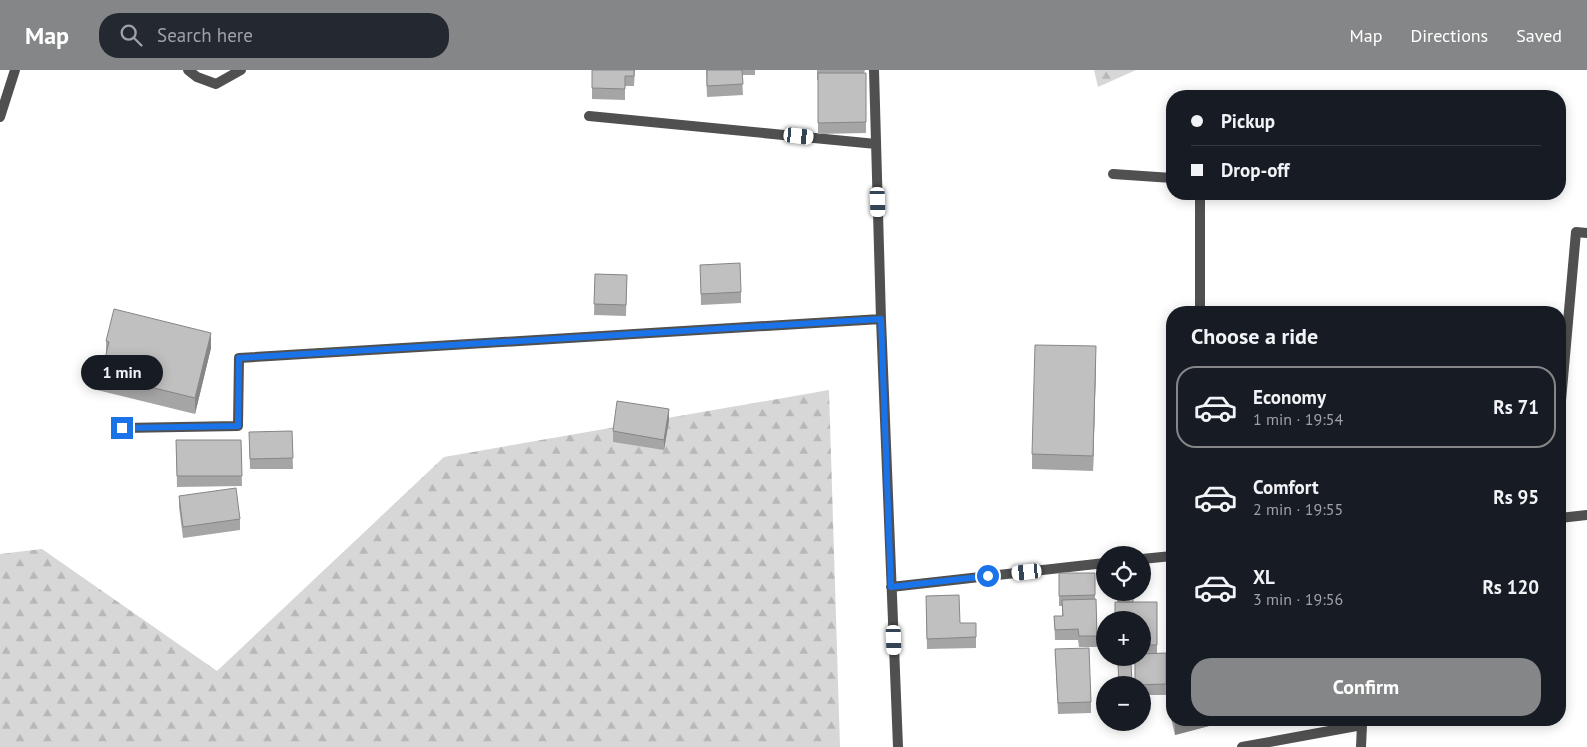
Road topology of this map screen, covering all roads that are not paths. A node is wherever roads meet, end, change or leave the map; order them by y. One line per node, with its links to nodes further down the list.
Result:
1 (15, 70): 6 (street)
2 (188, 70): 3 (street)
3 (241, 70)
4 (874, 70): 7 (street)
5 (589, 116): 7 (street)
6 (0, 117)
7 (876, 144): 13 (street)
8 (1113, 174): 9 (street)
9 (1166, 178)
10 (1200, 200): 12 (street)
11 (1587, 233): 14 (street)
12 (1200, 306)
13 (881, 319): 15 (street); 21 (street)
14 (1566, 344)
15 (122, 428)
16 (1587, 514): 17 (street)
17 (1566, 517)
18 (1166, 557): 19 (street)
19 (1151, 558)
20 (1096, 565): 21 (street)
21 (891, 587): 25 (street)
22 (1348, 726): 24 (street)
23 (1363, 726): 26 (street)
24 (1249, 746)
25 (898, 747)
26 (1361, 747)

